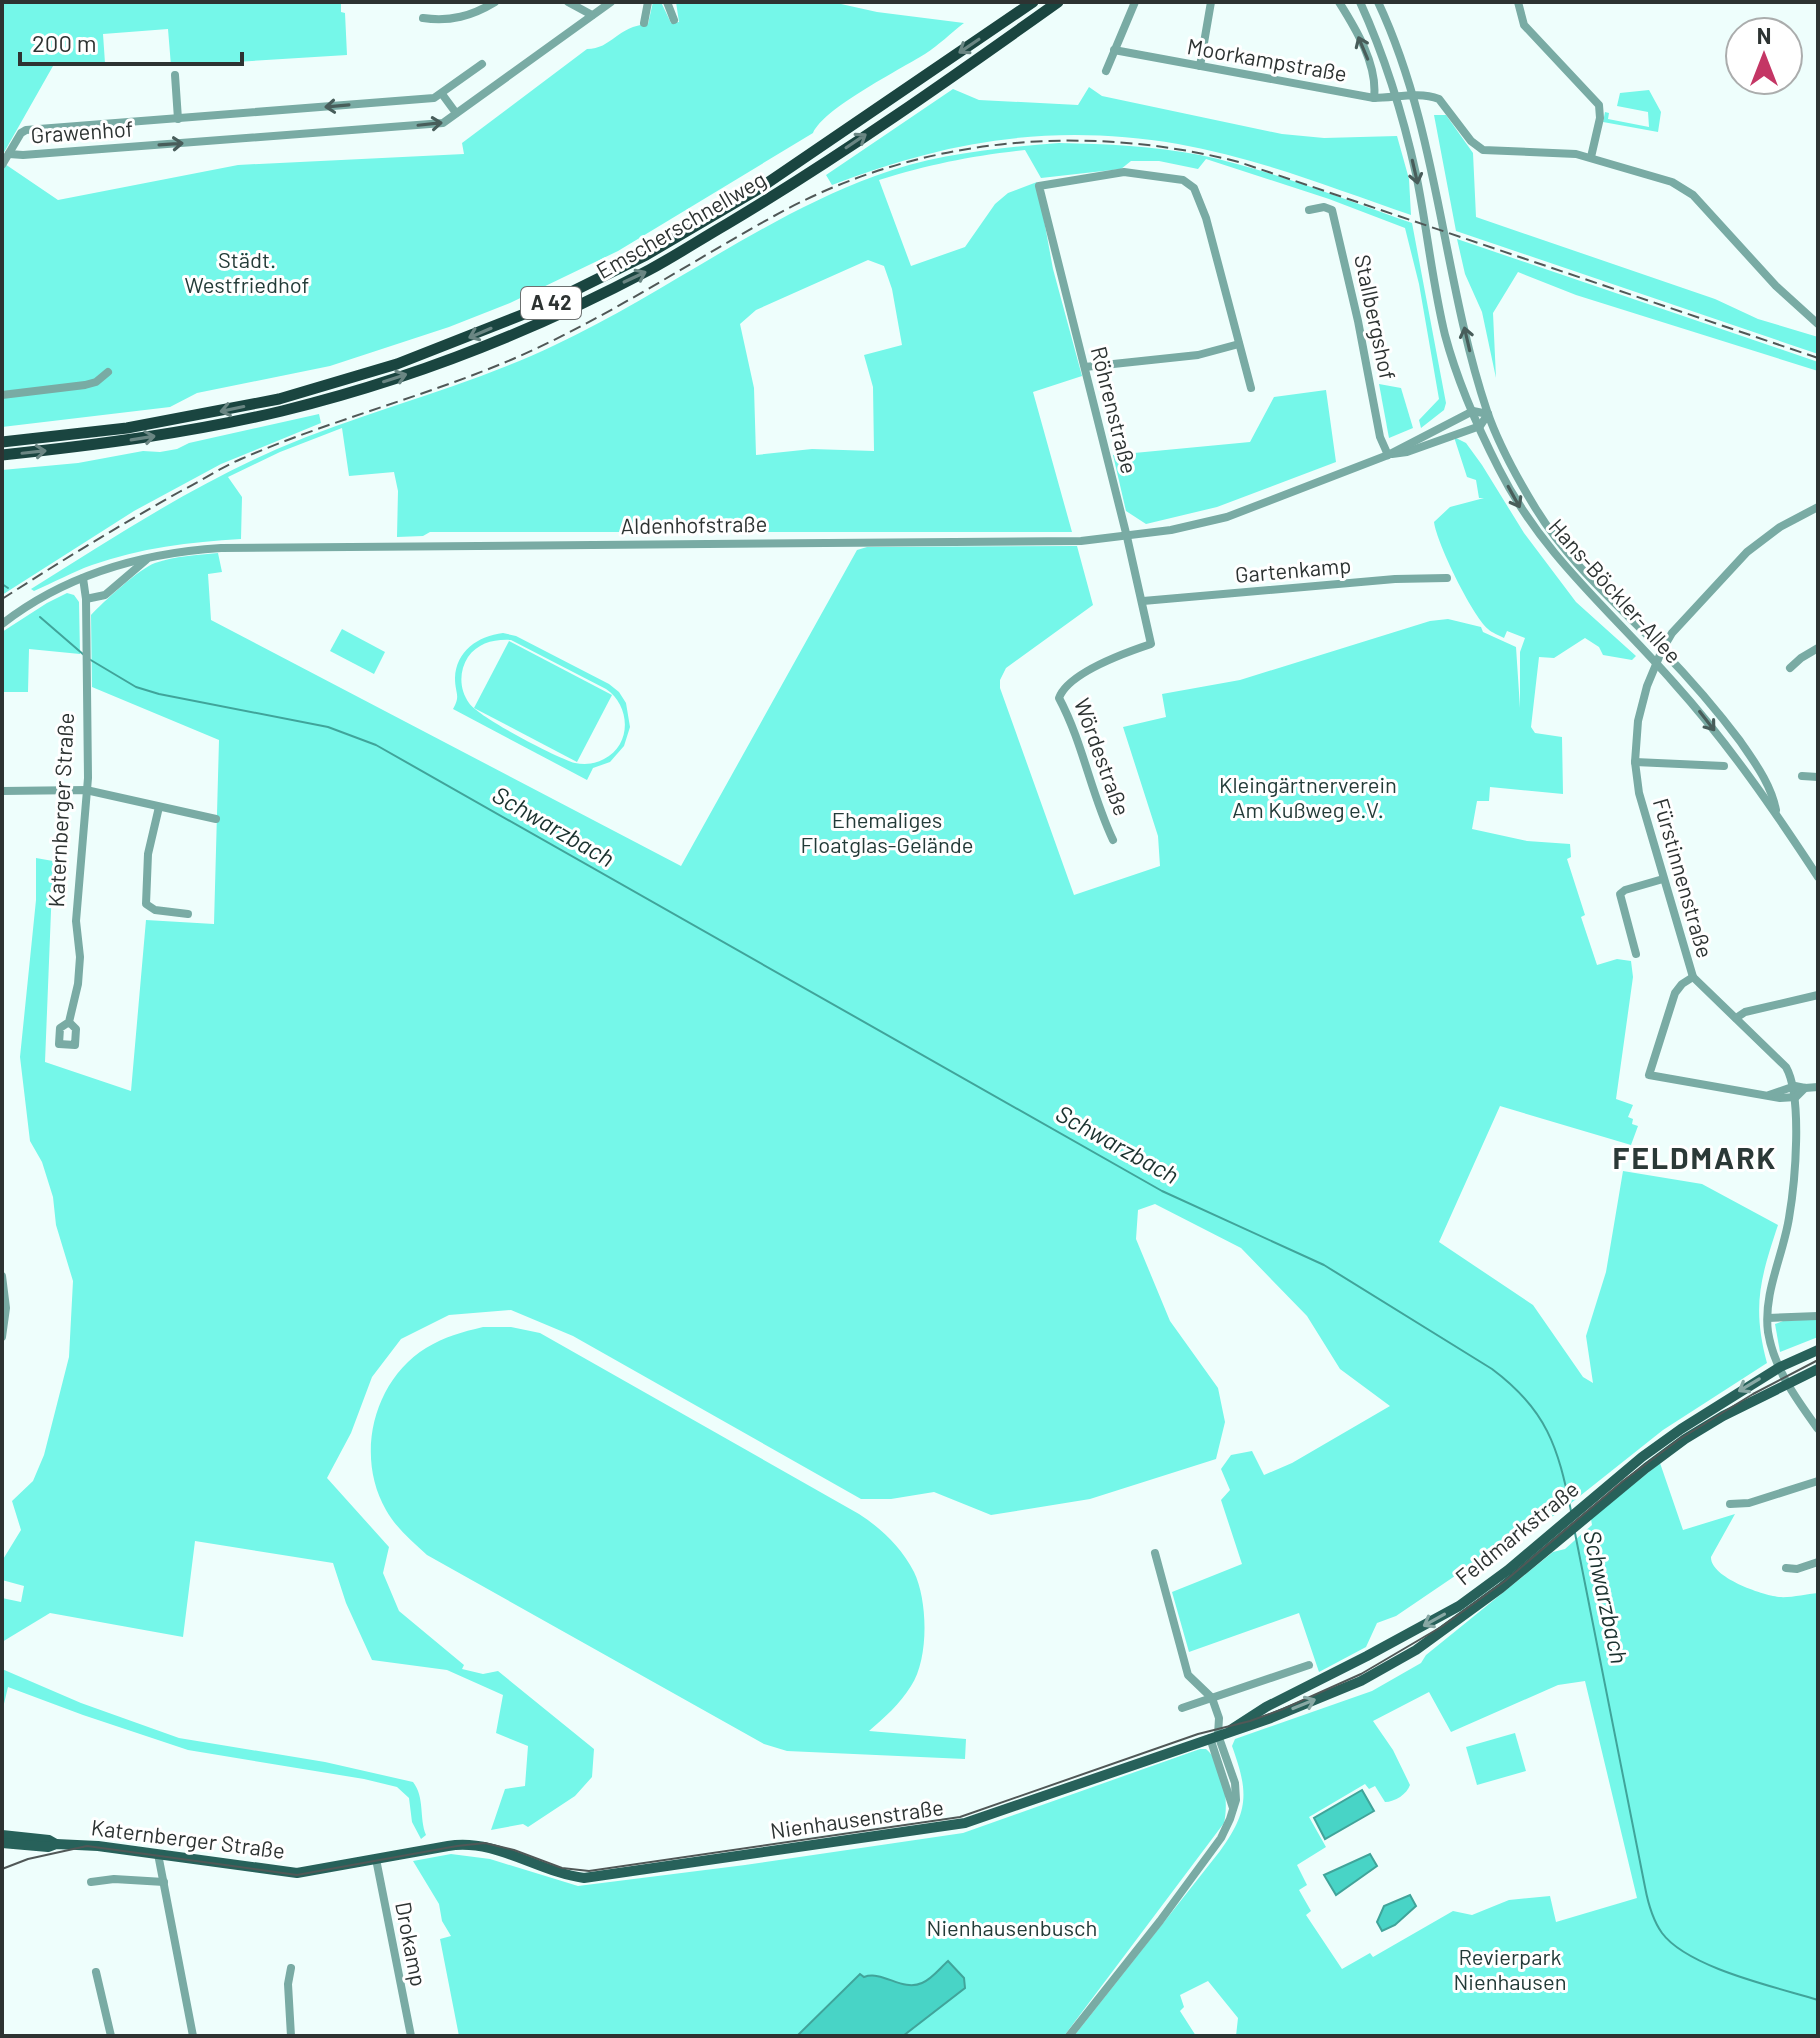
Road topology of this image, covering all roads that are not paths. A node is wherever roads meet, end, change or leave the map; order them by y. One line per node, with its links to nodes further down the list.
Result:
1 (495, 2): 15 (street)
2 (568, 2): 14 (street)
3 (611, 2): 14 (street, Grawenhof)
4 (648, 2): 17 (street)
5 (667, 2): 16 (street)
6 (1033, 2): 42 (highway, Emscherschnellweg / A 42, one-way to 42)
7 (1058, 2): 43 (highway, Emscherschnellweg / A 42, one-way to 7)
8 (1135, 2): 18 (street)
9 (1211, 2): 20 (street)
10 (1339, 2): 26 (street, one-way to 10)
11 (1360, 2): 25 (street, Hans-Böckler-Allee)
12 (1378, 2): 24 (street, Hans-Böckler-Allee)
13 (1518, 2): 30 (street)
14 (592, 15): 27 (street, Grawenhof)
15 (423, 18)
16 (674, 20)
17 (644, 23)
18 (1114, 50): 20 (street, Moorkampstraße); 21 (street)
19 (482, 64): 23 (street, Grawenhof)
20 (1200, 66): 26 (street, Moorkampstraße)
21 (1106, 71)
22 (175, 75): 28 (street)
23 (442, 94): 27 (street); 28 (street, Grawenhof, one-way to 28)
24 (1414, 94): 25 (street, Moorkampstraße); 30 (street); 40 (street, Hans-Böckler-Allee, one-way to 24)
25 (1396, 96): 26 (street, Moorkampstraße); 39 (street, Hans-Böckler-Allee, one-way to 39)
26 (1374, 98)
27 (456, 113): 29 (street, Grawenhof, one-way to 27)
28 (178, 119): 29 (street, Grawenhof)
29 (9, 154): 31 (street)
30 (1591, 157): 33 (street)
31 (2, 165)
32 (1309, 210): 44 (street, Stallbergshof)
33 (1818, 324)
34 (1239, 344): 35 (street); 35 (street, Röhrenstraße); 37 (street)
35 (1085, 367): 46 (street, Röhrenstraße)
36 (108, 372): 38 (street)
37 (1251, 388)
38 (2, 395)
39 (1473, 411): 40 (street); 41 (street, Hans-Böckler-Allee); 44 (street, Aldenhofstraße)
40 (1488, 414): 41 (street); 55 (street, Hans-Böckler-Allee)
41 (1480, 426): 44 (street, Aldenhofstraße); 56 (street, Hans-Böckler-Allee, one-way to 56)
42 (2, 442)
43 (2, 455)
44 (1388, 455): 46 (street, Aldenhofstraße)
45 (1818, 507): 55 (street, Fürstinnenstraße)
46 (1127, 537): 47 (street, Aldenhofstraße); 51 (street, Röhrenstraße)
47 (150, 557): 48 (street, Aldenhofstraße); 50 (street)
48 (83, 578): 50 (street, Katernberger Straße); 52 (street, Aldenhofstraße)
49 (1447, 578): 51 (street, Gartenkamp)
50 (86, 599): 64 (street, Katernberger Straße)
51 (1143, 601): 53 (street, Röhrenstraße)
52 (2, 624)
53 (1151, 644): 69 (street, Wördestraße)
54 (1818, 648): 57 (street)
55 (1662, 650): 56 (street, Fürstinnenstraße); 60 (street, Hans-Böckler-Allee)
56 (1656, 662): 58 (street, Fürstinnenstraße); 63 (street, Hans-Böckler-Allee, one-way to 63)
57 (1790, 668)
58 (1635, 762): 59 (street); 71 (street, Fürstinnenstraße)
59 (1724, 766)
60 (1761, 772): 63 (street); 67 (street, Hans-Böckler-Allee)
61 (1802, 776): 62 (street)
62 (1818, 777)
63 (1751, 779): 67 (street, Hans-Böckler-Allee)
64 (86, 790): 65 (street); 66 (street); 77 (street, Katernberger Straße)
65 (2, 791)
66 (159, 807): 68 (street); 72 (street)
67 (1777, 815): 70 (street, Hans-Böckler-Allee)
68 (216, 819)
69 (1113, 840)
70 (1818, 877)
71 (1663, 879): 73 (street); 74 (street, Fürstinnenstraße)
72 (188, 914)
73 (1636, 954)
74 (1693, 977): 76 (street, Fürstinnenstraße); 81 (street)
75 (1818, 995): 76 (street)
76 (1736, 1018): 78 (street, Fürstinnenstraße)
77 (69, 1022)
78 (1795, 1086): 80 (street); 81 (street); 82 (street, Fürstinnenstraße)
79 (1818, 1087): 80 (street)
80 (1805, 1088): 82 (street)
81 (1769, 1095): 82 (street)
82 (1796, 1097): 85 (street, Fürstinnenstraße)
83 (2, 1276): 86 (street)
84 (1818, 1316): 85 (street)
85 (1768, 1318): 88 (street, Fürstinnenstraße)
86 (2, 1337)
87 (1818, 1350): 88 (main road, Feldmarkstraße)
88 (1780, 1367): 90 (street, Fürstinnenstraße); 94 (main road, Feldmarkstraße, one-way to 94)
89 (1818, 1369): 90 (main road, Feldmarkstraße)
90 (1787, 1384): 91 (street, Fürstinnenstraße); 94 (main road, Feldmarkstraße)
91 (1816, 1423)
92 (1818, 1481): 93 (street)
93 (1730, 1504)
94 (1579, 1516): 95 (main road, Feldmarkstraße)
95 (1564, 1529): 102 (main road, Feldmarkstraße, one-way to 102); 102 (main road, Feldmarkstraße, one-way to 95)
96 (1155, 1553): 100 (street)
97 (1818, 1562): 98 (street)
98 (1786, 1568)
99 (1309, 1665): 100 (street)
100 (1212, 1698): 101 (street); 103 (street)
101 (1182, 1708)
102 (1230, 1730): 103 (main road, Feldmarkstraße)
103 (1214, 1736): 108 (main road, Nienhausenstraße); 119 (street)
104 (2, 1827): 105 (main road)
105 (27, 1837): 106 (main road, Katernberger Straße); 107 (main road, Katernberger Straße)
106 (3, 1842): 107 (main road, Katernberger Straße)
107 (56, 1844): 109 (main road, Katernberger Straße)
108 (456, 1844): 110 (main road, Katernberger Straße)
109 (158, 1854): 110 (main road, Katernberger Straße); 112 (street)
110 (376, 1859): 118 (street, Drokamp)
111 (91, 1882): 112 (street)
112 (164, 1882): 116 (street)
113 (291, 1968): 117 (street)
114 (96, 1972): 115 (street)
115 (111, 2036)
116 (193, 2036)
117 (291, 2036)
118 (411, 2036)
119 (1069, 2036)

